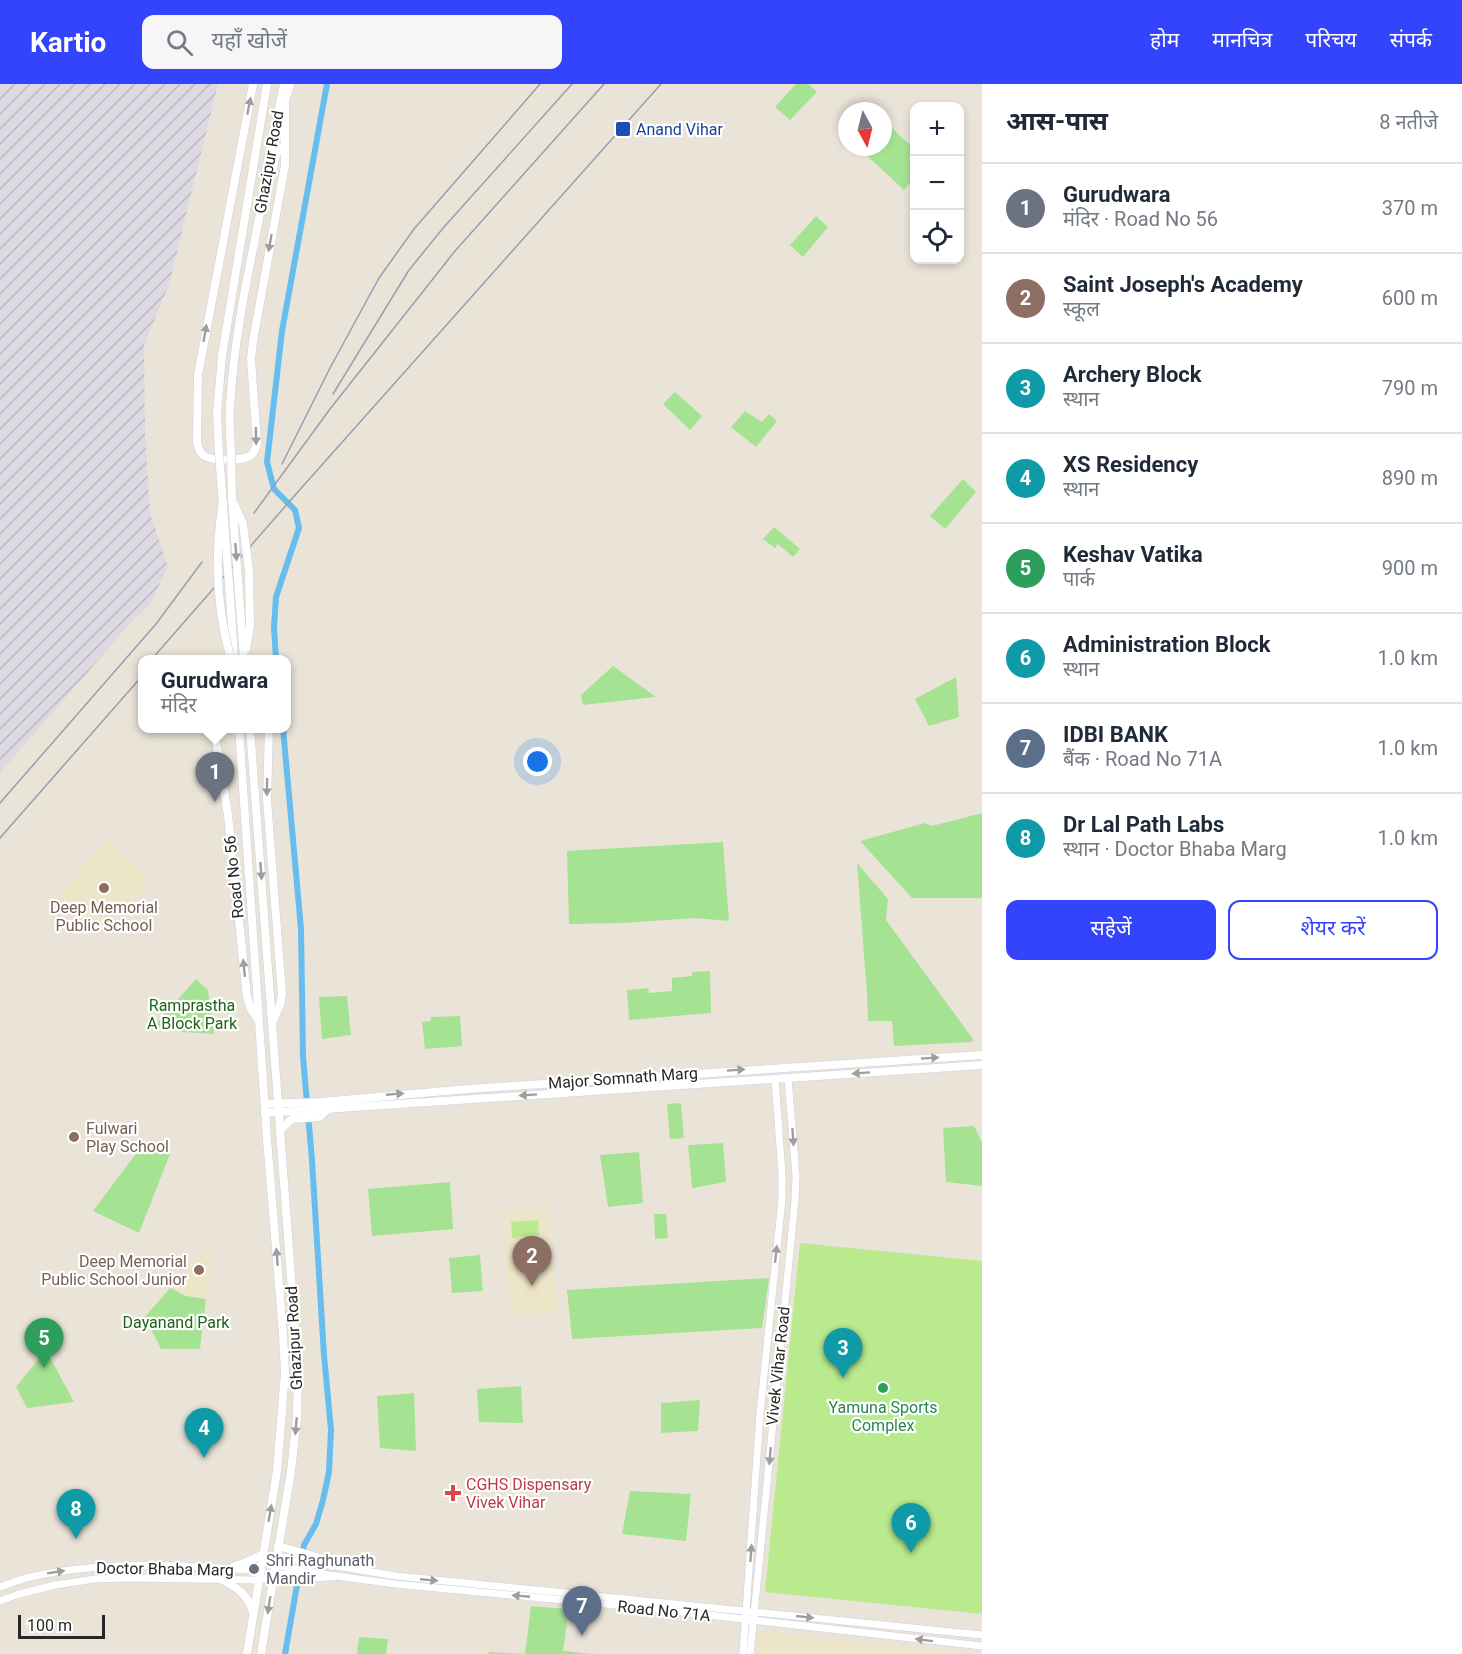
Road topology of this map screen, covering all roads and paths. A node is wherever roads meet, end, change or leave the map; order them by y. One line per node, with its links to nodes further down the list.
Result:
1 (253, 84): 5 (main road, one-way to 1)
2 (267, 84): 6 (main road, Ghazipur Road)
3 (284, 84): 8 (main road, Ghazipur Road)
4 (290, 84): 7 (main road)
5 (244, 128): 6 (main road); 7 (main road, one-way to 5)
6 (259, 131): 10 (main road, Ghazipur Road, bridge)
7 (285, 144): 8 (main road)
8 (265, 189): 9 (main road, Ghazipur Road, bridge)
9 (232, 500): 11 (main road, Ghazipur Road, one-way to 11, bridge); 12 (main road, bridge)
10 (232, 655)
11 (244, 655)
12 (245, 655)
13 (215, 733): 18 (main road, Road No 56, one-way to 13)
14 (239, 733): 18 (main road, Ghazipur Road)
15 (250, 733): 17 (main road, Ghazipur Road, one-way to 17)
16 (268, 733): 17 (main road, one-way to 17)
17 (273, 1021): 21 (main road, Ghazipur Road)
18 (260, 1023): 23 (main road, Ghazipur Road)
19 (982, 1055): 22 (main road, Major Somnath Marg, one-way to 19)
20 (982, 1065): 25 (main road, Major Somnath Marg, one-way to 25)
21 (276, 1067): 23 (main road); 27 (main road, Ghazipur Road)
22 (788, 1067): 24 (main road, Major Somnath Marg); 25 (main road)
23 (263, 1068): 28 (main road, Ghazipur Road)
24 (773, 1068): 26 (main road); 29 (main road, Major Somnath Marg, one-way to 24)
25 (788, 1078): 26 (main road, Major Somnath Marg); 34 (street, Vivek Vihar Road, one-way to 34)
26 (775, 1079): 29 (main road, Major Somnath Marg, one-way to 29); 33 (street, one-way to 26)
27 (279, 1108): 28 (main road, Major Somnath Marg); 30 (main road, Major Somnath Marg); 31 (main road, Ghazipur Road)
28 (265, 1109): 32 (main road, Ghazipur Road)
29 (322, 1109): 30 (main road, Major Somnath Marg); 30 (main road)
30 (292, 1112): 31 (main road)
31 (281, 1133): 32 (main road); 38 (main road, Ghazipur Road, one-way to 38)
32 (267, 1139): 37 (main road, Ghazipur Road, one-way to 32)
33 (773, 1288): 34 (street); 35 (street)
34 (786, 1290): 36 (street, Vivek Vihar Road, one-way to 36)
35 (754, 1491): 36 (street); 54 (street, one-way to 35)
36 (767, 1492): 54 (street, Vivek Vihar Road)
37 (266, 1538): 38 (main road); 39 (main road, Ghazipur Road)
38 (279, 1544): 40 (main road); 41 (main road, Ghazipur Road)
39 (263, 1554): 44 (main road); 45 (main road, Ghazipur Road)
40 (291, 1554): 41 (street); 43 (main road)
41 (277, 1556): 42 (main road, Ghazipur Road)
42 (275, 1565): 46 (street); 47 (main road, Ghazipur Road)
43 (332, 1566): 54 (street, Road No 71A, one-way to 54)
44 (224, 1568): 45 (street, Doctor Bhaba Marg); 49 (street); 51 (street, Doctor Bhaba Marg, one-way to 44)
45 (261, 1571): 50 (main road, Ghazipur Road)
46 (289, 1571): 47 (main road); 48 (main road)
47 (274, 1576): 50 (street, Doctor Bhaba Marg); 58 (main road, Ghazipur Road, one-way to 58)
48 (334, 1576): 54 (street, Road No 71A, one-way to 48)
49 (220, 1579): 50 (street, Doctor Bhaba Marg); 52 (street, Doctor Bhaba Marg); 53 (main road)
50 (259, 1580): 53 (main road, Ghazipur Road)
51 (0, 1587)
52 (0, 1602)
53 (254, 1613): 57 (main road, Ghazipur Road)
54 (750, 1615): 55 (street, Road No 71A, one-way to 55); 56 (street, Road No 71A, one-way to 54); 59 (street, Vivek Vihar Road); 60 (street, Vivek Vihar Road)
55 (982, 1635)
56 (982, 1646)
57 (247, 1654)
58 (261, 1654)
59 (743, 1654)
60 (750, 1654)

